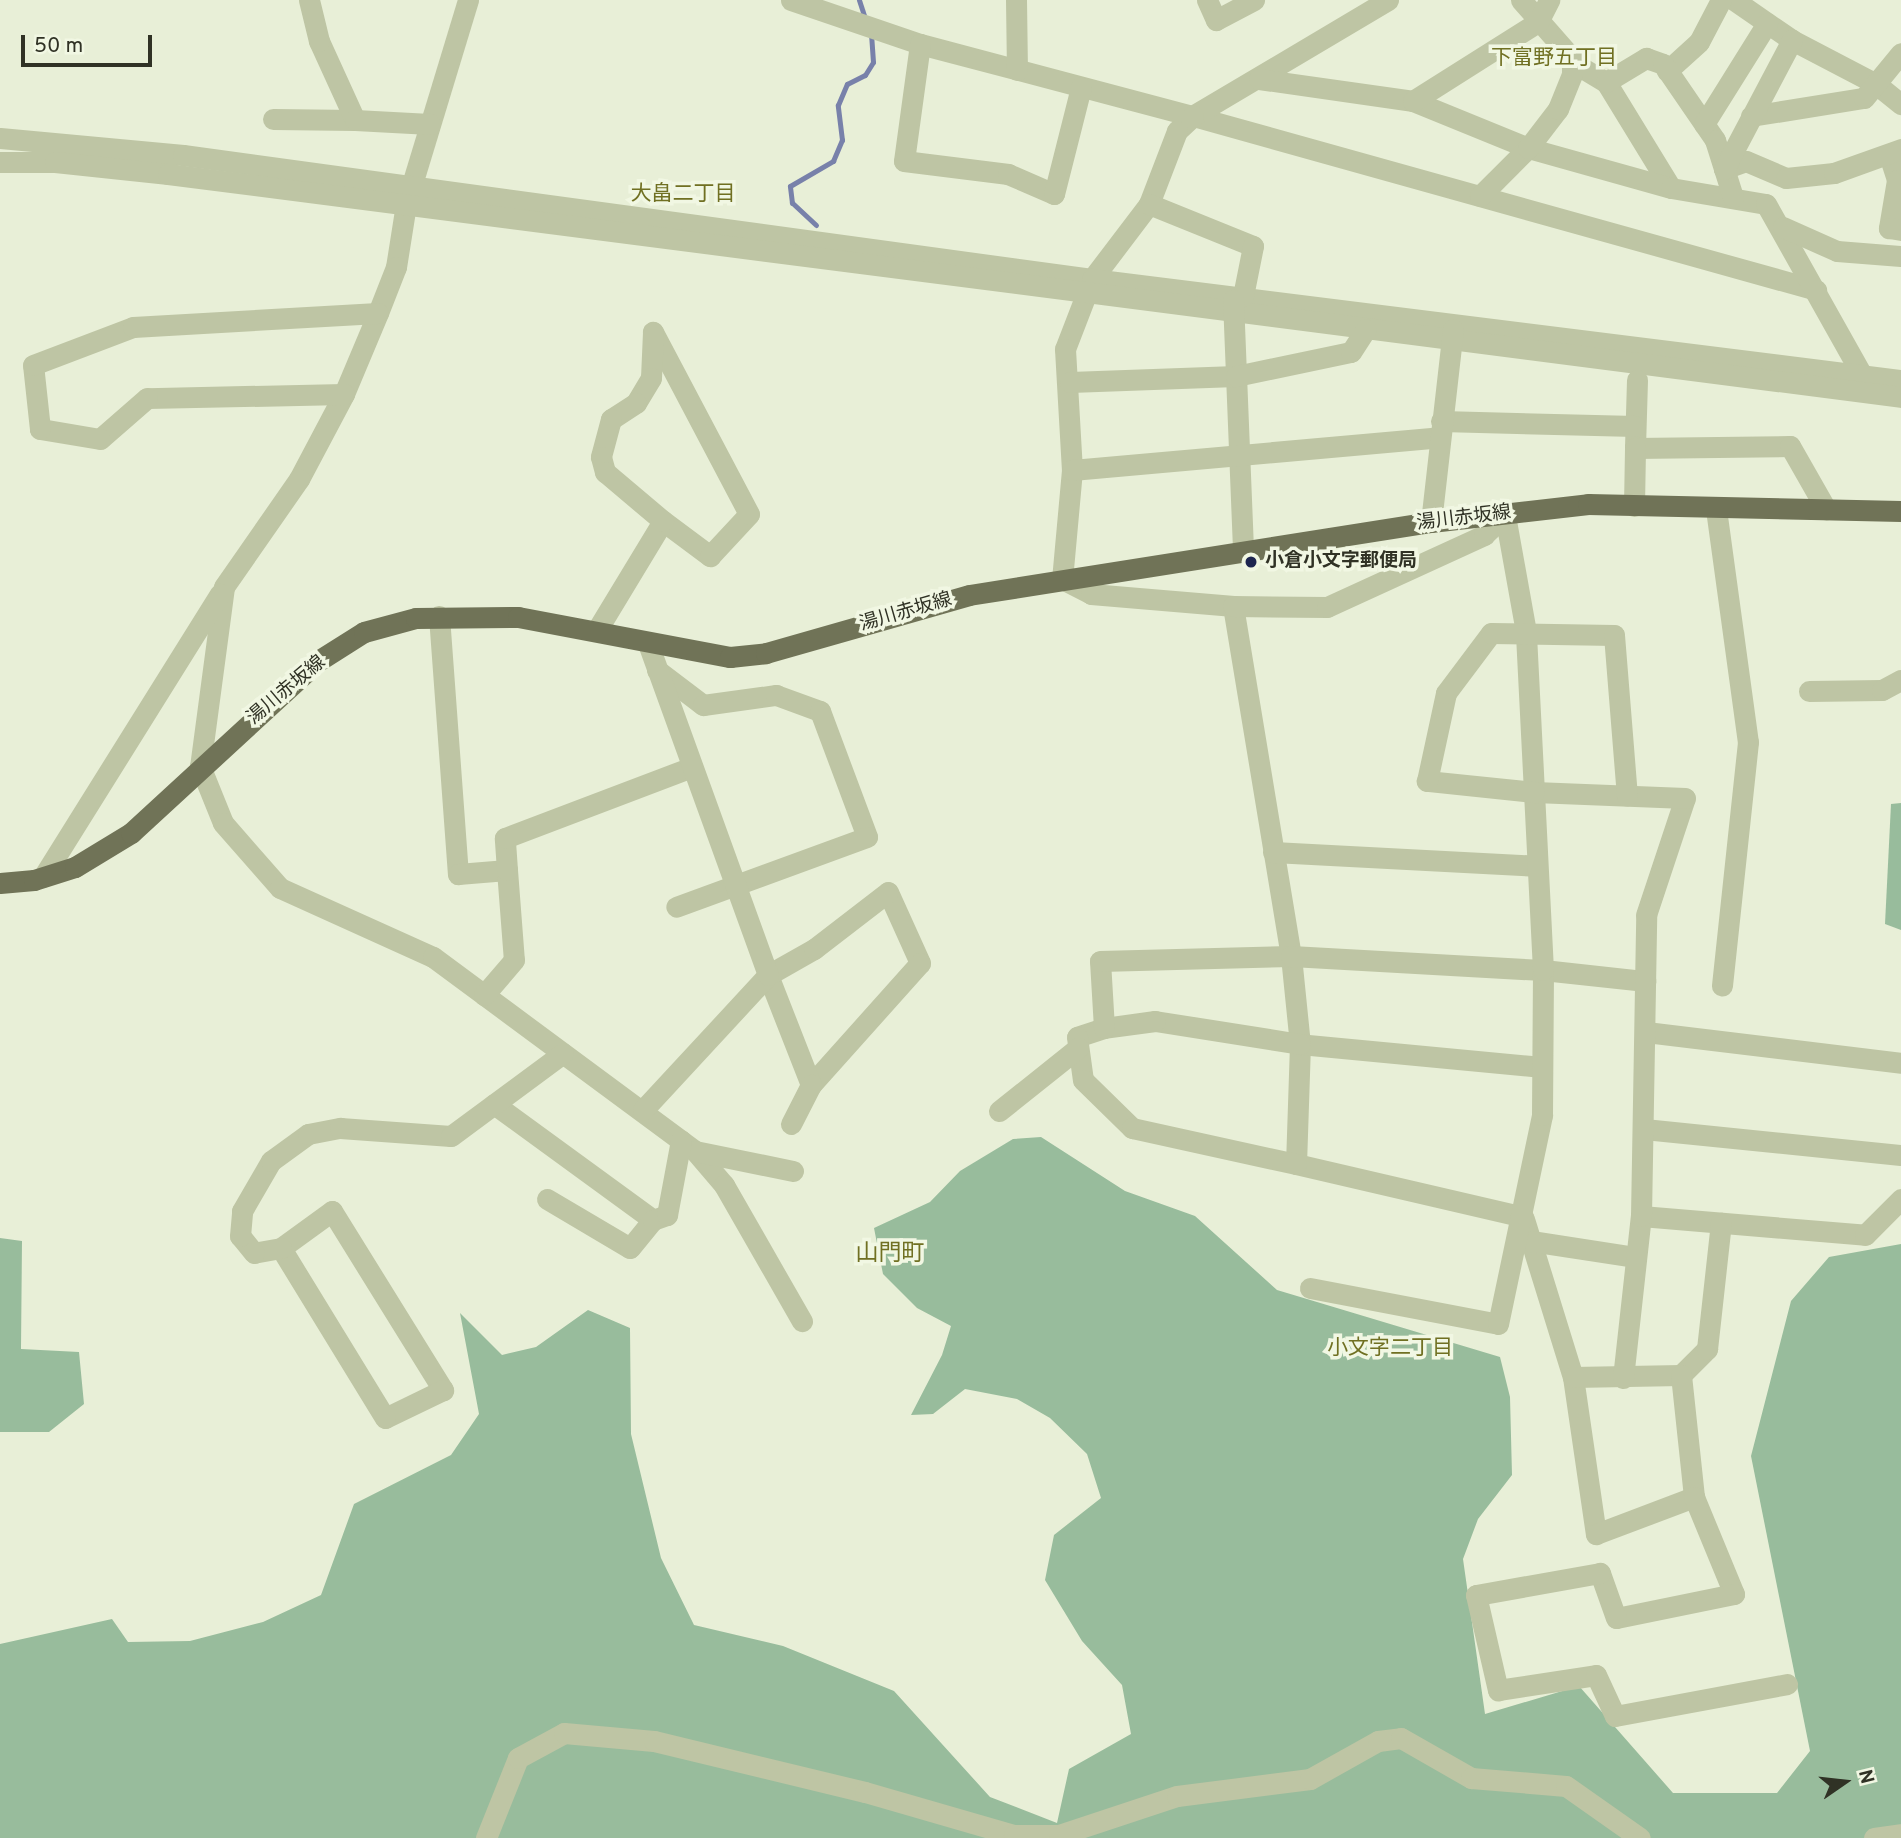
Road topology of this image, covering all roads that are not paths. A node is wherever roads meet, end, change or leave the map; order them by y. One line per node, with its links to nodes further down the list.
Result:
1 (309, 0): 29 (street)
2 (468, 0): 30 (street)
3 (791, 0): 15 (street)
4 (1016, 0): 18 (street)
5 (1207, 0): 6 (street)
6 (1254, 0)
7 (1388, 0): 20 (street)
8 (1521, 0): 12 (street)
9 (1549, 0): 12 (street)
10 (1721, 0): 19 (street)
11 (1734, 0): 13 (street)
12 (1538, 22): 17 (street); 24 (street)
13 (1767, 23): 14 (street); 31 (street)
14 (1792, 40): 22 (street); 27 (street)
15 (920, 44): 18 (street); 23 (street)
16 (1901, 53): 22 (street)
17 (1572, 58): 21 (street); 33 (street)
18 (1017, 70): 23 (street)
19 (1667, 71): 21 (street); 31 (street)
20 (1259, 79): 24 (street); 26 (street)
21 (1606, 82): 37 (street)
22 (1876, 85): 25 (street); 27 (street)
23 (1081, 87): 26 (street)
24 (1413, 101): 33 (street)
25 (1901, 104)
26 (1193, 116): 39 (street); 41 (street)
27 (1751, 116): 36 (street)
28 (274, 119): 29 (street)
29 (355, 120): 30 (street)
30 (430, 124): 38 (street)
31 (1704, 124): 36 (street)
32 (0, 138): 38 (street)
33 (1528, 148): 37 (street); 39 (street)
34 (1895, 152): 36 (street); 43 (street)
35 (0, 162): 38 (street)
36 (1724, 169): 40 (street)
37 (1671, 188): 40 (street)
38 (408, 196): 45 (street); 48 (street)
39 (1480, 196): 46 (street)
40 (1733, 197): 42 (street)
41 (1149, 204): 45 (street); 47 (street)
42 (1783, 227): 44 (street); 46 (street)
43 (1901, 230)
44 (1901, 256)
45 (1090, 286): 47 (street); 55 (street)
46 (1816, 290): 51 (street)
47 (1236, 301): 49 (street); 50 (street); 52 (street)
48 (378, 313): 56 (street); 56 (street)
49 (1366, 329): 50 (street); 52 (street)
50 (1452, 332): 51 (street); 57 (street); 59 (street)
51 (1862, 375): 54 (street)
52 (1236, 376): 55 (street); 61 (street)
53 (1637, 380): 58 (street)
54 (1901, 380)
55 (1070, 382): 62 (street)
56 (344, 394): 72 (street)
57 (1901, 397)
58 (1635, 426): 59 (street); 60 (street)
59 (1441, 429): 61 (street); 69 (street)
60 (1635, 448): 63 (street); 65 (street)
61 (1239, 454): 62 (street); 70 (street)
62 (1072, 470): 71 (street)
63 (1634, 506): 64 (main road, 湯川赤坂線); 67 (main road, 湯川赤坂線)
64 (1716, 509): 65 (main road, 湯川赤坂線); 96 (street)
65 (1826, 509): 66 (main road, 湯川赤坂線)
66 (1901, 511)
67 (1506, 515): 69 (main road, 湯川赤坂線); 73 (street); 76 (street)
68 (663, 521): 68 (street); 75 (street)
69 (1431, 522): 70 (main road, 湯川赤坂線)
70 (1243, 552): 71 (main road, 湯川赤坂線)
71 (1062, 579): 73 (street); 77 (main road, 湯川赤坂線)
72 (225, 587): 81 (street); 88 (street)
73 (1233, 606): 85 (street)
74 (439, 617): 75 (main road, 湯川赤坂線); 81 (main road, 湯川赤坂線); 87 (street)
75 (597, 630): 77 (main road, 湯川赤坂線)
76 (1526, 632): 83 (street); 83 (street); 84 (street)
77 (648, 644): 78 (street)
78 (657, 670): 82 (street); 90 (street)
79 (1901, 680): 80 (street)
80 (1809, 691)
81 (200, 766): 88 (main road, 湯川赤坂線); 97 (street)
82 (692, 767): 87 (street); 90 (street)
83 (1534, 792): 84 (street); 86 (street)
84 (1627, 795): 95 (street)
85 (1273, 852): 86 (street); 92 (street)
86 (1537, 866): 93 (street)
87 (508, 870): 97 (street)
88 (43, 877): 89 (main road, 湯川赤坂線)
89 (0, 883)
90 (735, 886): 91 (street); 94 (street)
91 (676, 907)
92 (1290, 956): 93 (street); 98 (street); 100 (street)
93 (1543, 970): 95 (street); 104 (street)
94 (768, 975): 105 (street); 105 (street); 107 (street)
95 (1645, 981): 99 (street)
96 (1721, 986)
97 (484, 995): 102 (street)
98 (1104, 1028): 100 (street); 101 (street)
99 (1646, 1032): 103 (street); 110 (street)
100 (1300, 1044): 104 (street); 113 (street)
101 (1078, 1048): 108 (street); 113 (street)
102 (563, 1053): 106 (street); 107 (street)
103 (1901, 1063)
104 (1542, 1067): 118 (street)
105 (811, 1085): 109 (street)
106 (494, 1104): 119 (street); 122 (street)
107 (643, 1110): 111 (street)
108 (999, 1111)
109 (791, 1124)
110 (1644, 1129): 112 (street); 117 (street)
111 (688, 1145): 114 (street); 119 (street); 125 (street)
112 (1901, 1155)
113 (1296, 1164): 118 (street)
114 (793, 1171)
115 (547, 1199): 119 (street)
116 (1901, 1199): 120 (street)
117 (1641, 1216): 120 (street); 123 (street)
118 (1523, 1217): 121 (street); 124 (street)
119 (653, 1220)
120 (1721, 1223): 126 (street)
121 (1531, 1241): 123 (street); 127 (street)
122 (281, 1248): 122 (street)
123 (1636, 1257): 128 (street)
124 (1310, 1288)
125 (803, 1321)
126 (1681, 1375): 128 (street); 129 (street)
127 (1573, 1377): 128 (street); 129 (street)
128 (1623, 1378)
129 (1694, 1497): 130 (street)
130 (1787, 1684)
131 (1901, 1834): 134 (street)
132 (486, 1838): 133 (street)
133 (1640, 1838)
134 (1874, 1838)

